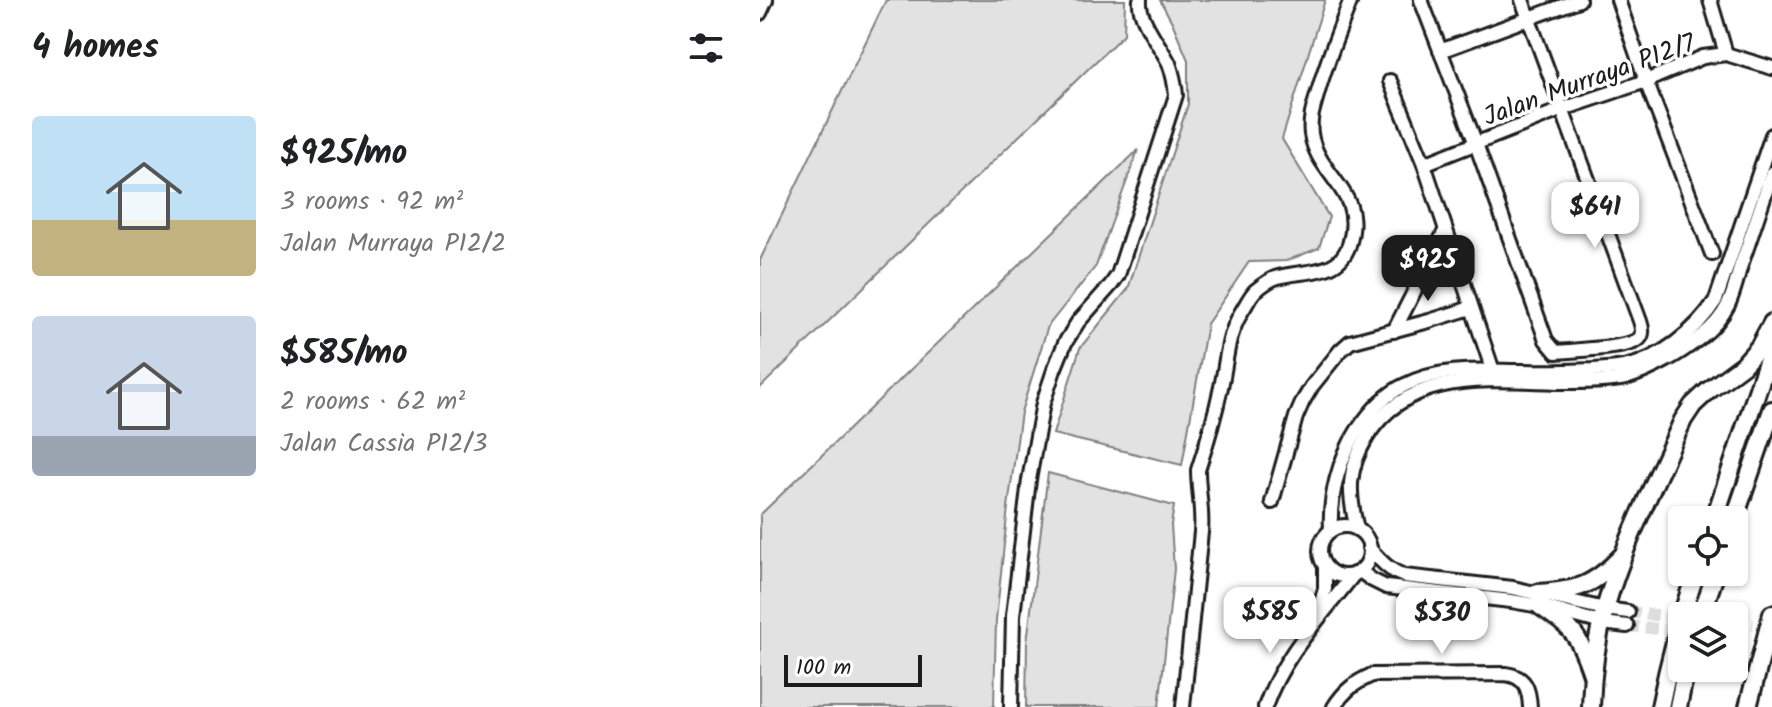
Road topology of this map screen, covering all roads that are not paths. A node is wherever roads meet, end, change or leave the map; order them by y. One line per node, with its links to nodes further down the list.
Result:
1 (766, 0): 9 (street)
2 (1140, 0): 48 (street)
3 (1351, 0): 49 (street)
4 (1421, 0): 11 (street)
5 (1522, 0): 10 (street)
6 (1579, 0): 10 (street)
7 (1618, 0): 15 (street)
8 (1710, 0): 12 (street)
9 (760, 13)
10 (1530, 17): 11 (street); 16 (street)
11 (1440, 51): 18 (street)
12 (1726, 54): 13 (street, Jalan Murraya P12/7); 15 (street, Jalan Murraya P12/7)
13 (1772, 68)
14 (1390, 81): 19 (street)
15 (1646, 81): 16 (street, Jalan Murraya P12/7); 22 (street)
16 (1563, 109): 18 (street, Jalan Murraya P12/7); 18 (street)
17 (1772, 135): 27 (street)
18 (1476, 144): 19 (street, Jalan Murraya P12/7)
19 (1424, 164): 21 (street)
20 (1772, 173): 27 (street)
21 (1445, 231): 23 (street); 25 (street)
22 (1712, 254)
23 (1471, 308): 25 (street); 27 (street)
24 (1772, 323): 35 (main road)
25 (1394, 331): 29 (street)
26 (1772, 347): 30 (main road)
27 (1494, 376): 32 (street); 33 (street)
28 (1772, 410): 31 (main road)
29 (1272, 502)
30 (1719, 506)
31 (1739, 506)
32 (1357, 529): 33 (street); 34 (street)
33 (1331, 530): 36 (street)
34 (1369, 548): 37 (street); 39 (street)
35 (1625, 553): 39 (main road); 40 (main road)
36 (1325, 566): 37 (street); 42 (street)
37 (1357, 572): 39 (street); 42 (street)
38 (1692, 586): 54 (main road)
39 (1539, 600): 40 (street); 46 (main road)
40 (1604, 616): 41 (street); 46 (main road)
41 (1628, 619)
42 (1314, 623): 50 (street)
43 (1765, 630): 45 (main road)
44 (1772, 662): 45 (main road)
45 (1757, 674): 56 (main road)
46 (1592, 675): 53 (main road)
47 (1683, 682): 55 (main road)
48 (1011, 707)
49 (1183, 707)
50 (1265, 707)
51 (1334, 707): 52 (street)
52 (1530, 707)
53 (1591, 707)
54 (1660, 707)
55 (1678, 707)
56 (1748, 707)

